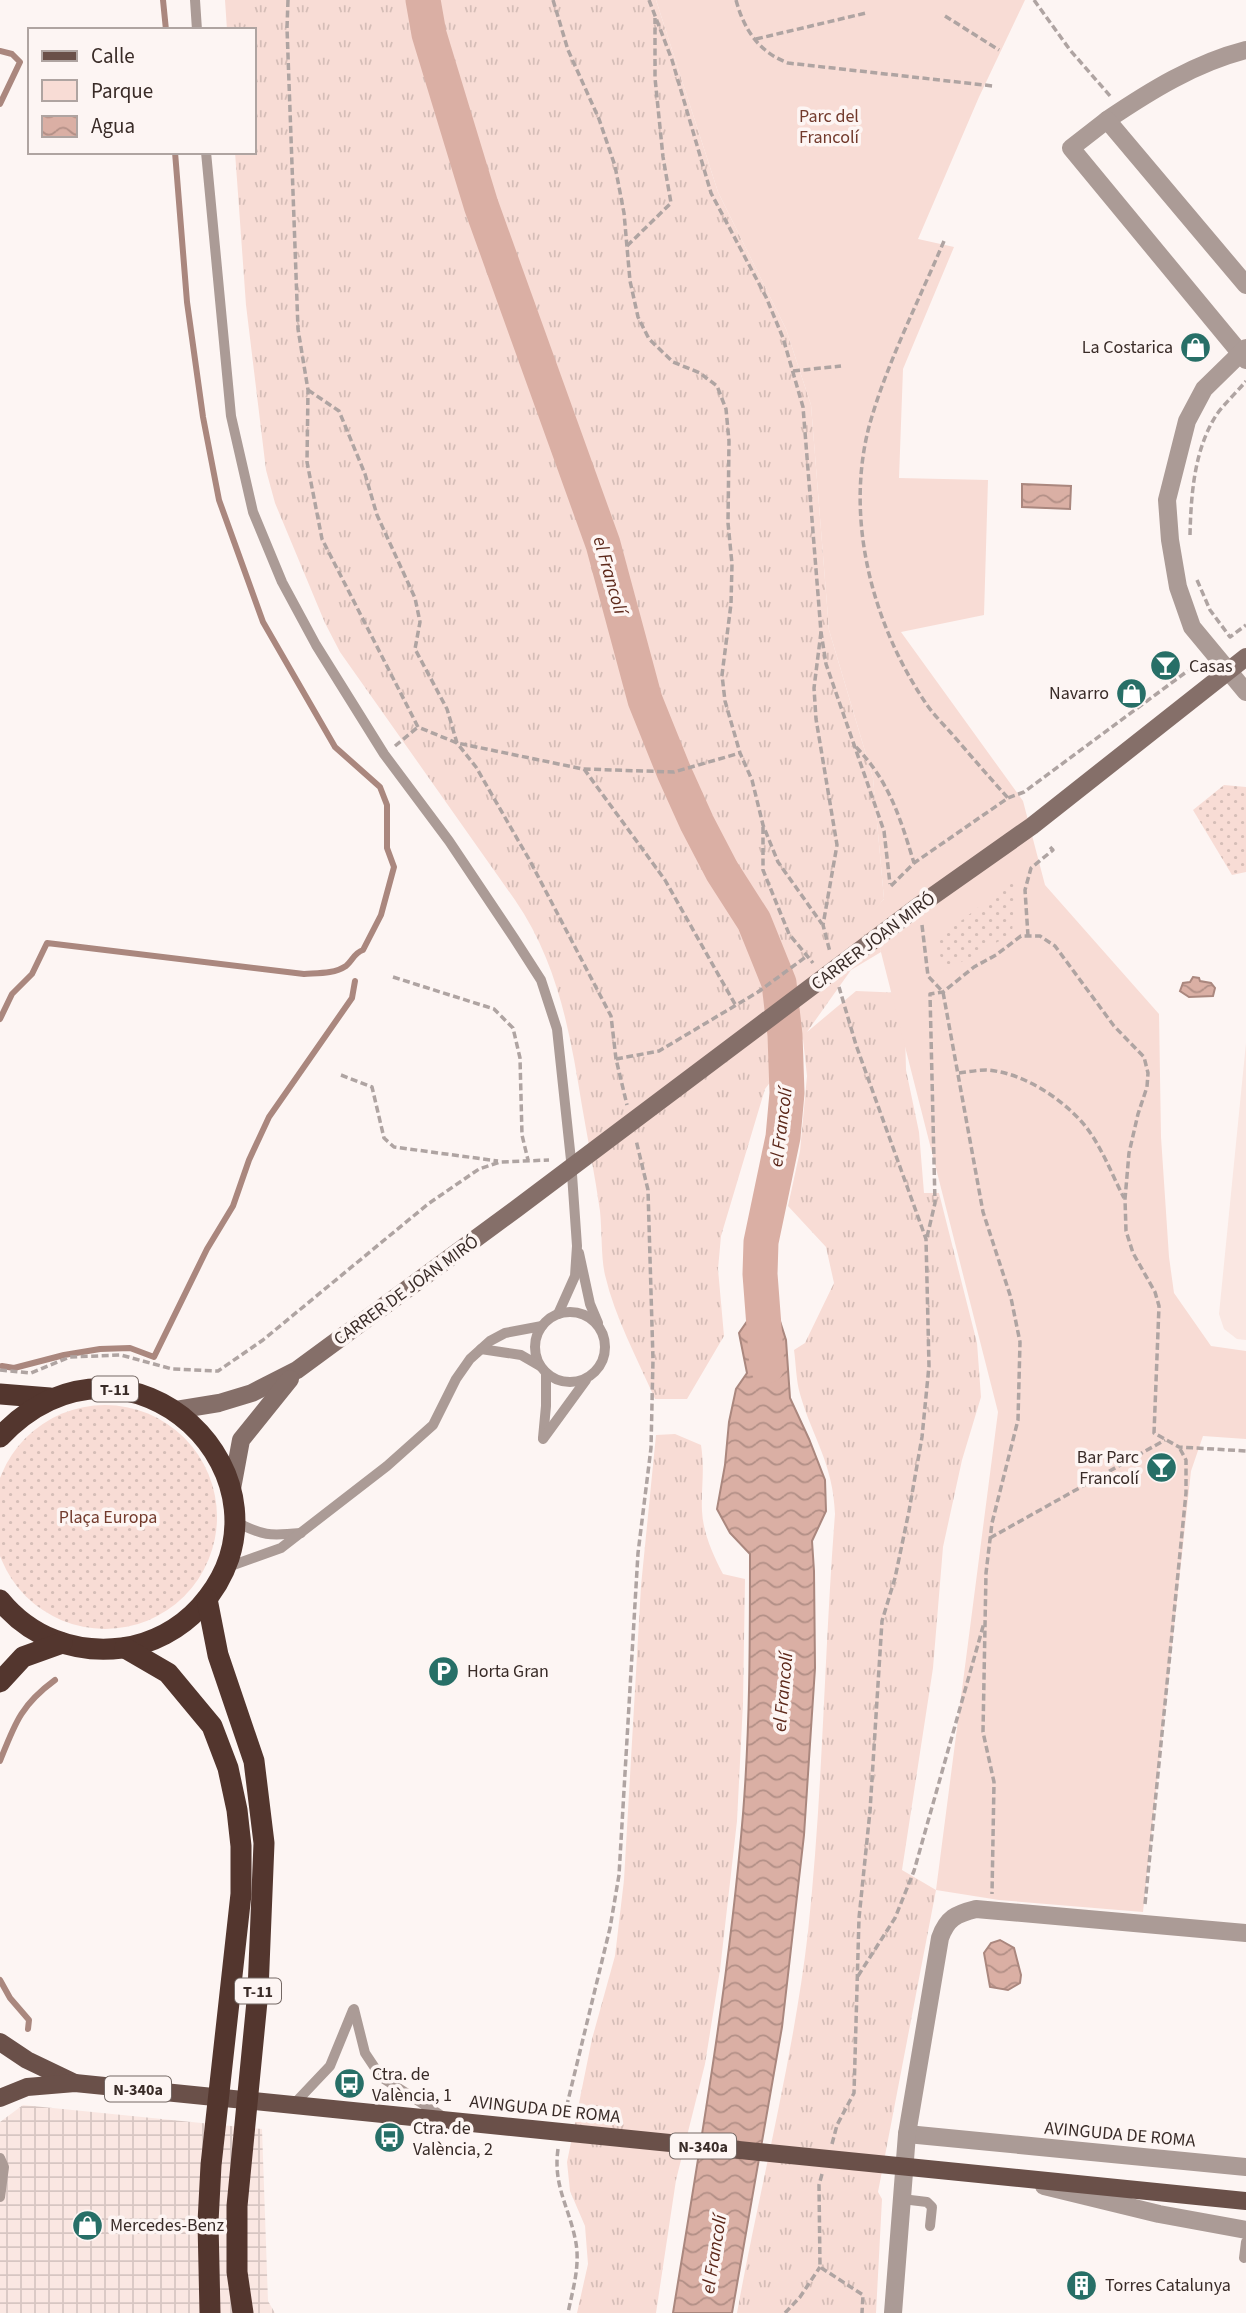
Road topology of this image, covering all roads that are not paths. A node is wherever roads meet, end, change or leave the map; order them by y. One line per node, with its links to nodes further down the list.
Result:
1 (195, 0): 2 (lane)
2 (197, 28)
3 (1246, 50): 4 (street)
4 (1107, 120): 6 (street); 7 (street)
5 (206, 154): 12 (lane)
6 (1246, 285)
7 (1244, 354): 9 (street)
8 (1246, 657): 9 (street, CARRER JOAN MIRÓ)
9 (1227, 671): 10 (street); 11 (street, CARRER JOAN MIRÓ)
10 (1246, 692)
11 (516, 1209): 18 (street, CARRER DE JOAN MIRÓ)
12 (577, 1246): 13 (lane); 15 (lane)
13 (558, 1314): 14 (lane); 15 (lane)
14 (542, 1326): 16 (lane); 17 (lane)
15 (598, 1326): 19 (lane)
16 (481, 1349): 17 (lane); 26 (lane)
17 (543, 1369): 19 (lane); 19 (lane)
18 (297, 1370): 22 (street, CARRER DE JOAN MIRÓ); 24 (street, CARRER DE JOAN MIRÓ)
19 (586, 1379)
20 (0, 1394): 21 (highway, T-11)
21 (52, 1398): 22 (highway, T-11); 23 (highway, T-11)
22 (176, 1410): 24 (highway, T-11)
23 (0, 1437)
24 (231, 1494): 25 (highway, T-11)
25 (233, 1521): 26 (lane); 27 (highway, T-11)
26 (302, 1533): 27 (lane)
27 (224, 1569): 28 (highway, T-11)
28 (207, 1599): 31 (highway, T-11); 52 (highway, T-11)
29 (0, 1600): 30 (highway, T-11)
30 (62, 1643): 31 (highway, T-11); 32 (highway)
31 (125, 1648): 51 (highway, T-11)
32 (0, 1682)
33 (1246, 1933): 39 (street)
34 (0, 2042): 35 (main road, AVINGUDA DE ROMA / N-340a)
35 (75, 2083): 36 (main road, AVINGUDA DE ROMA / N-340a); 37 (main road, AVINGUDA DE ROMA / N-340a)
36 (0, 2098)
37 (294, 2104): 38 (main road, AVINGUDA DE ROMA / N-340a); 38 (lane)
38 (449, 2120): 41 (main road, AVINGUDA DE ROMA / N-340a)
39 (907, 2134): 41 (street); 42 (street, AVINGUDA DE ROMA)
40 (0, 2158): 44 (lane)
41 (904, 2167): 43 (main road, AVINGUDA DE ROMA / N-340a); 45 (street)
42 (1246, 2167)
43 (1010, 2178): 46 (main road, AVINGUDA DE ROMA / N-340a); 48 (street, AVINGUDA DE ROMA)
44 (0, 2197)
45 (902, 2199): 47 (lane); 53 (street)
46 (1246, 2201)
47 (930, 2226)
48 (1246, 2230)
49 (1246, 2242): 50 (lane)
50 (1244, 2258)
51 (210, 2313)
52 (243, 2313)
53 (893, 2313)

